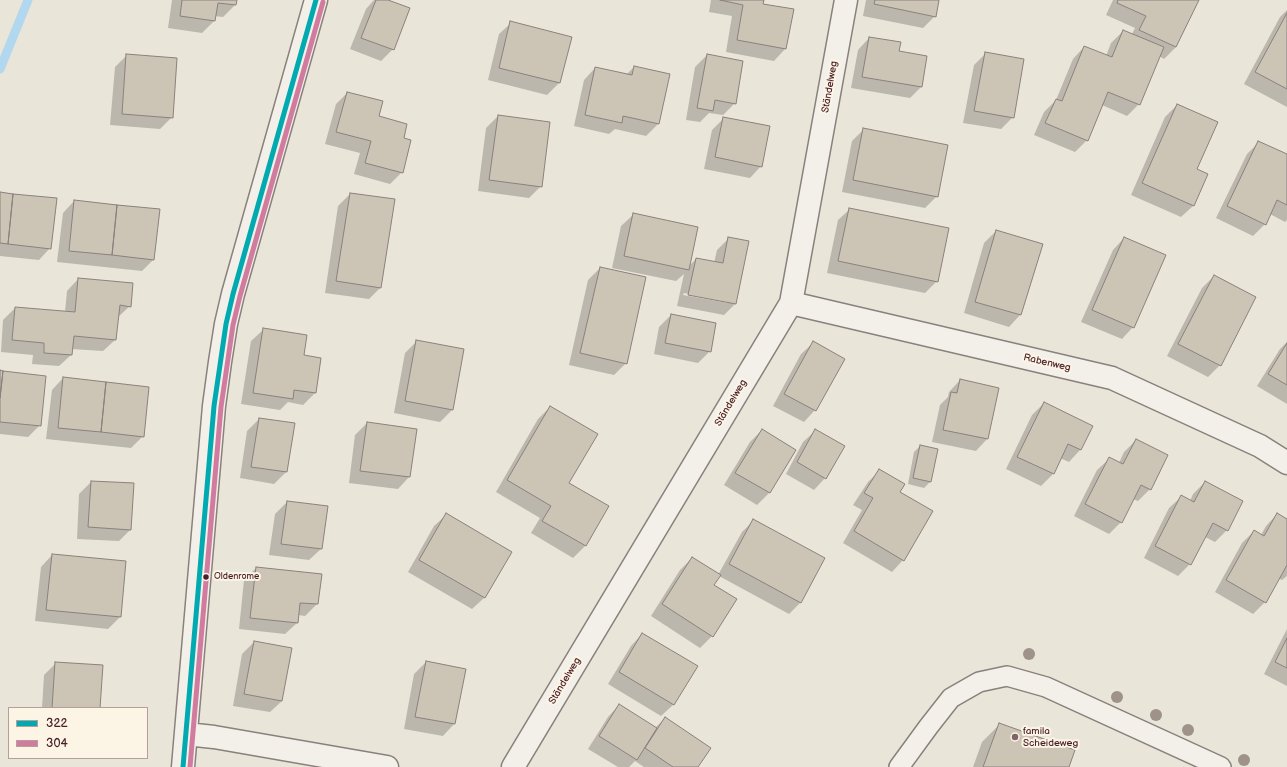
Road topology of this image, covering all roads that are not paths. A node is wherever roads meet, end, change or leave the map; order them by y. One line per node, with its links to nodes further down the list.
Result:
1 (316, 0): 6 (street)
2 (846, 0): 3 (street, Ständelweg)
3 (791, 303): 4 (street, Rabenweg); 9 (street, Ständelweg)
4 (1287, 464)
5 (928, 726): 10 (lane); 11 (lane); 12 (lane)
6 (186, 734): 7 (street); 8 (street)
7 (183, 767)
8 (387, 767)
9 (513, 767)
10 (899, 767)
11 (915, 767)
12 (1221, 767)

